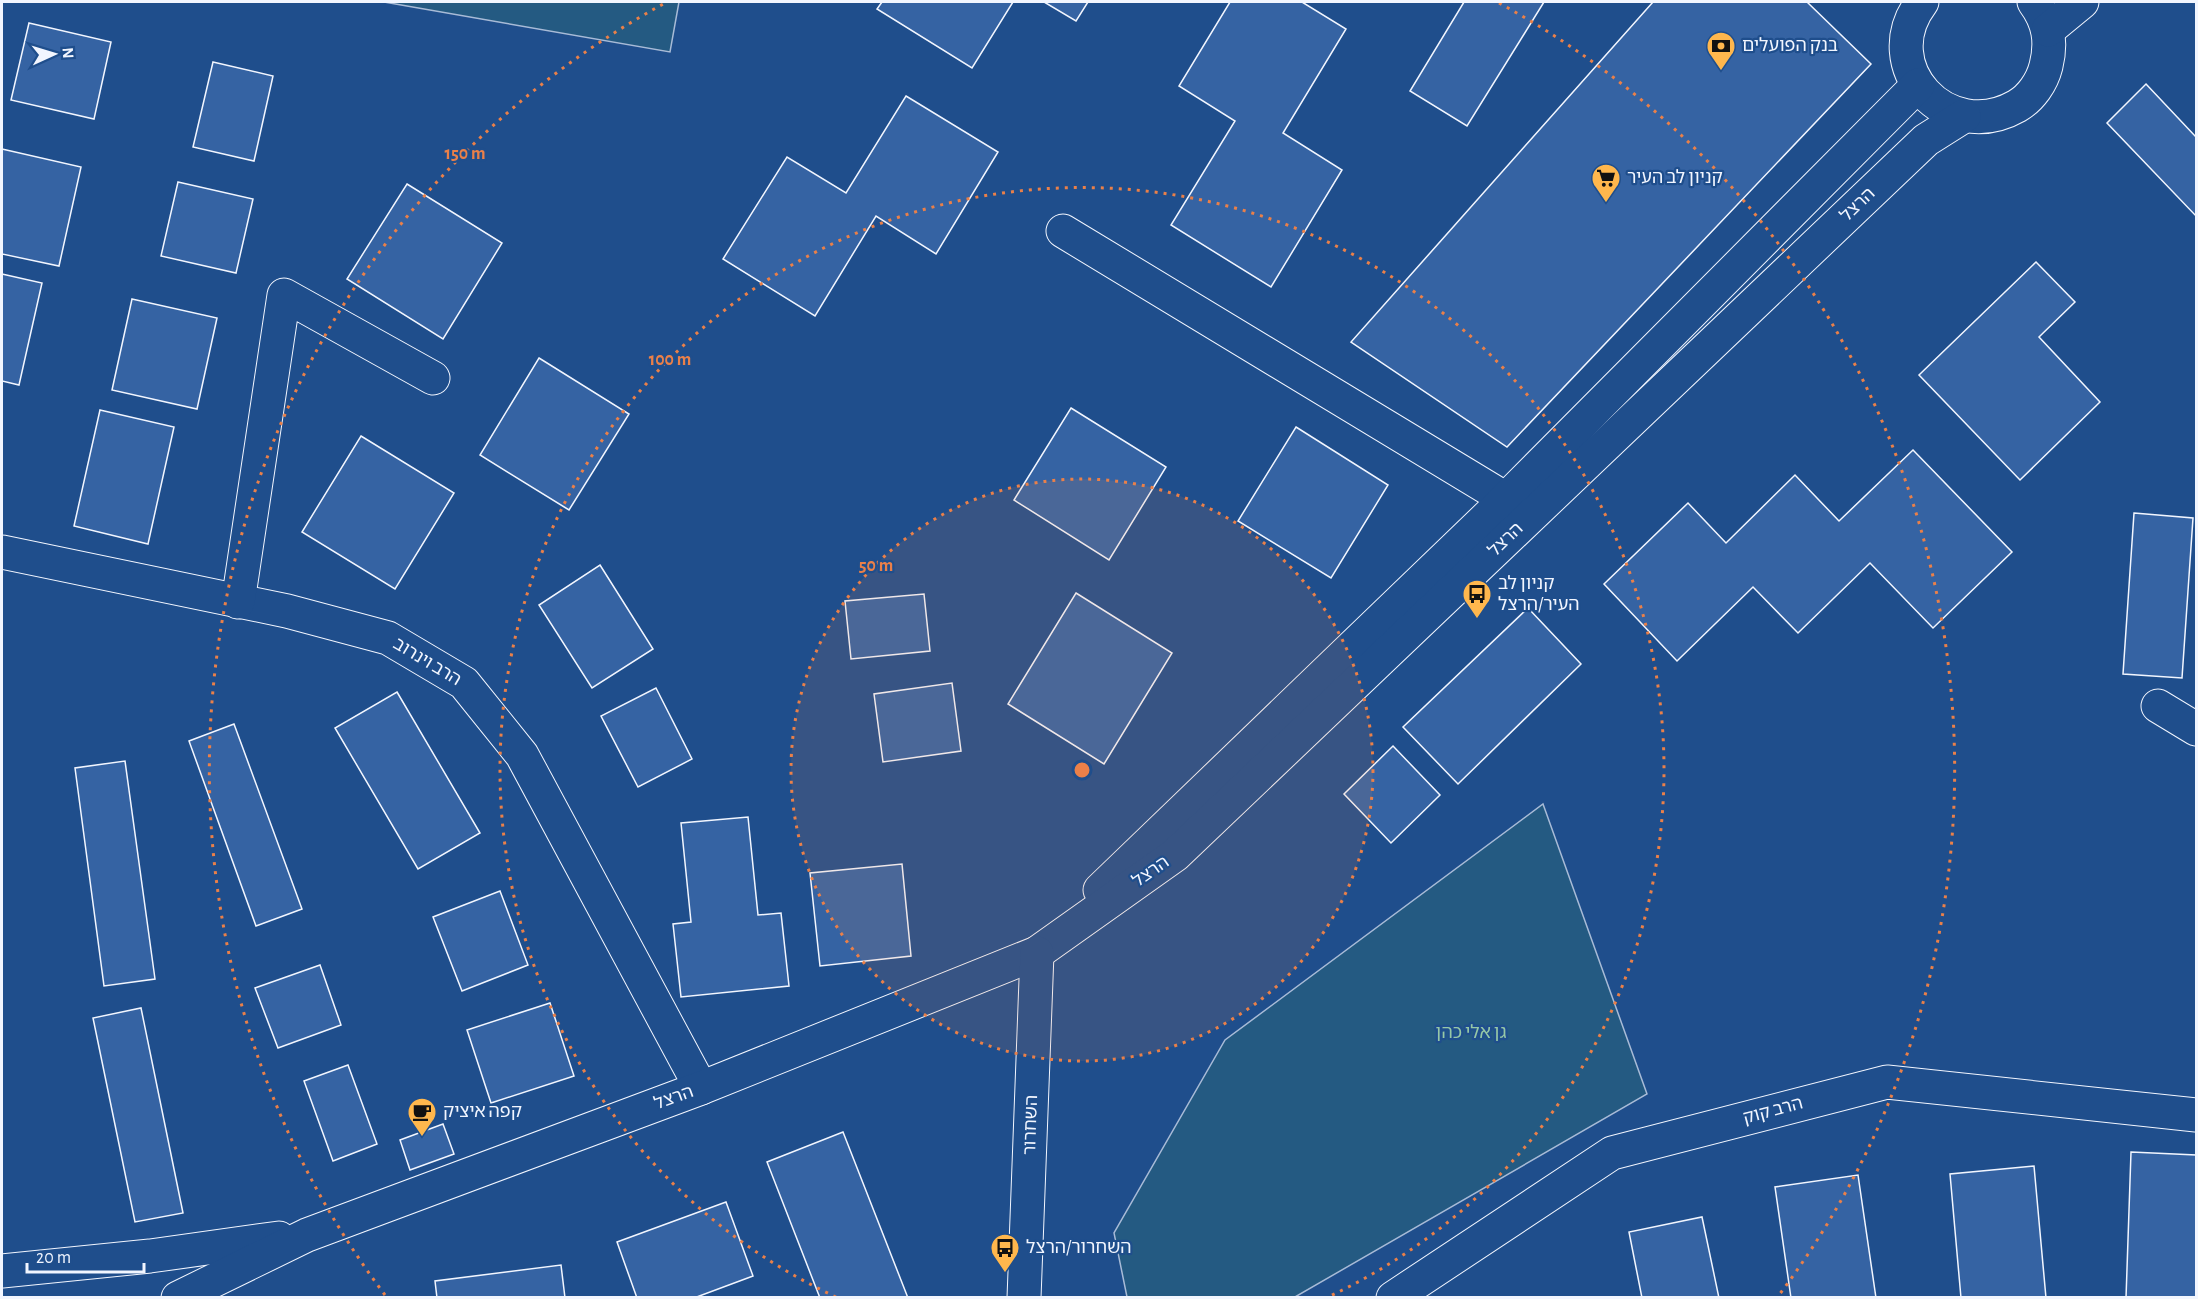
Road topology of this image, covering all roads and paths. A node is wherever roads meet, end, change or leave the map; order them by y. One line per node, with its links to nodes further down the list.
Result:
1 (1889, 2): 5 (street)
2 (1922, 2): 5 (street)
3 (2082, 2): 4 (street)
4 (2041, 16): 7 (street)
5 (1906, 36): 6 (street)
6 (1918, 85): 7 (street); 10 (street, הרצל)
7 (1964, 116): 15 (street, הרצל)
8 (1063, 231): 10 (street)
9 (433, 378): 12 (street)
10 (1506, 499): 15 (street, הרצל)
11 (2, 552): 12 (street, הרב וינרוב)
12 (238, 602): 16 (street, הרב וינרוב)
13 (2158, 706): 14 (street)
14 (2196, 729)
15 (1037, 953): 16 (street, הרצל); 21 (street, השחרור)
16 (701, 1088): 18 (street, הרצל)
17 (2196, 1114): 22 (street, הרב קוק)
18 (308, 1234): 19 (street, הרצל); 20 (street, הרצל)
19 (2, 1271)
20 (178, 1298)
21 (1024, 1298)
22 (1393, 1298)

